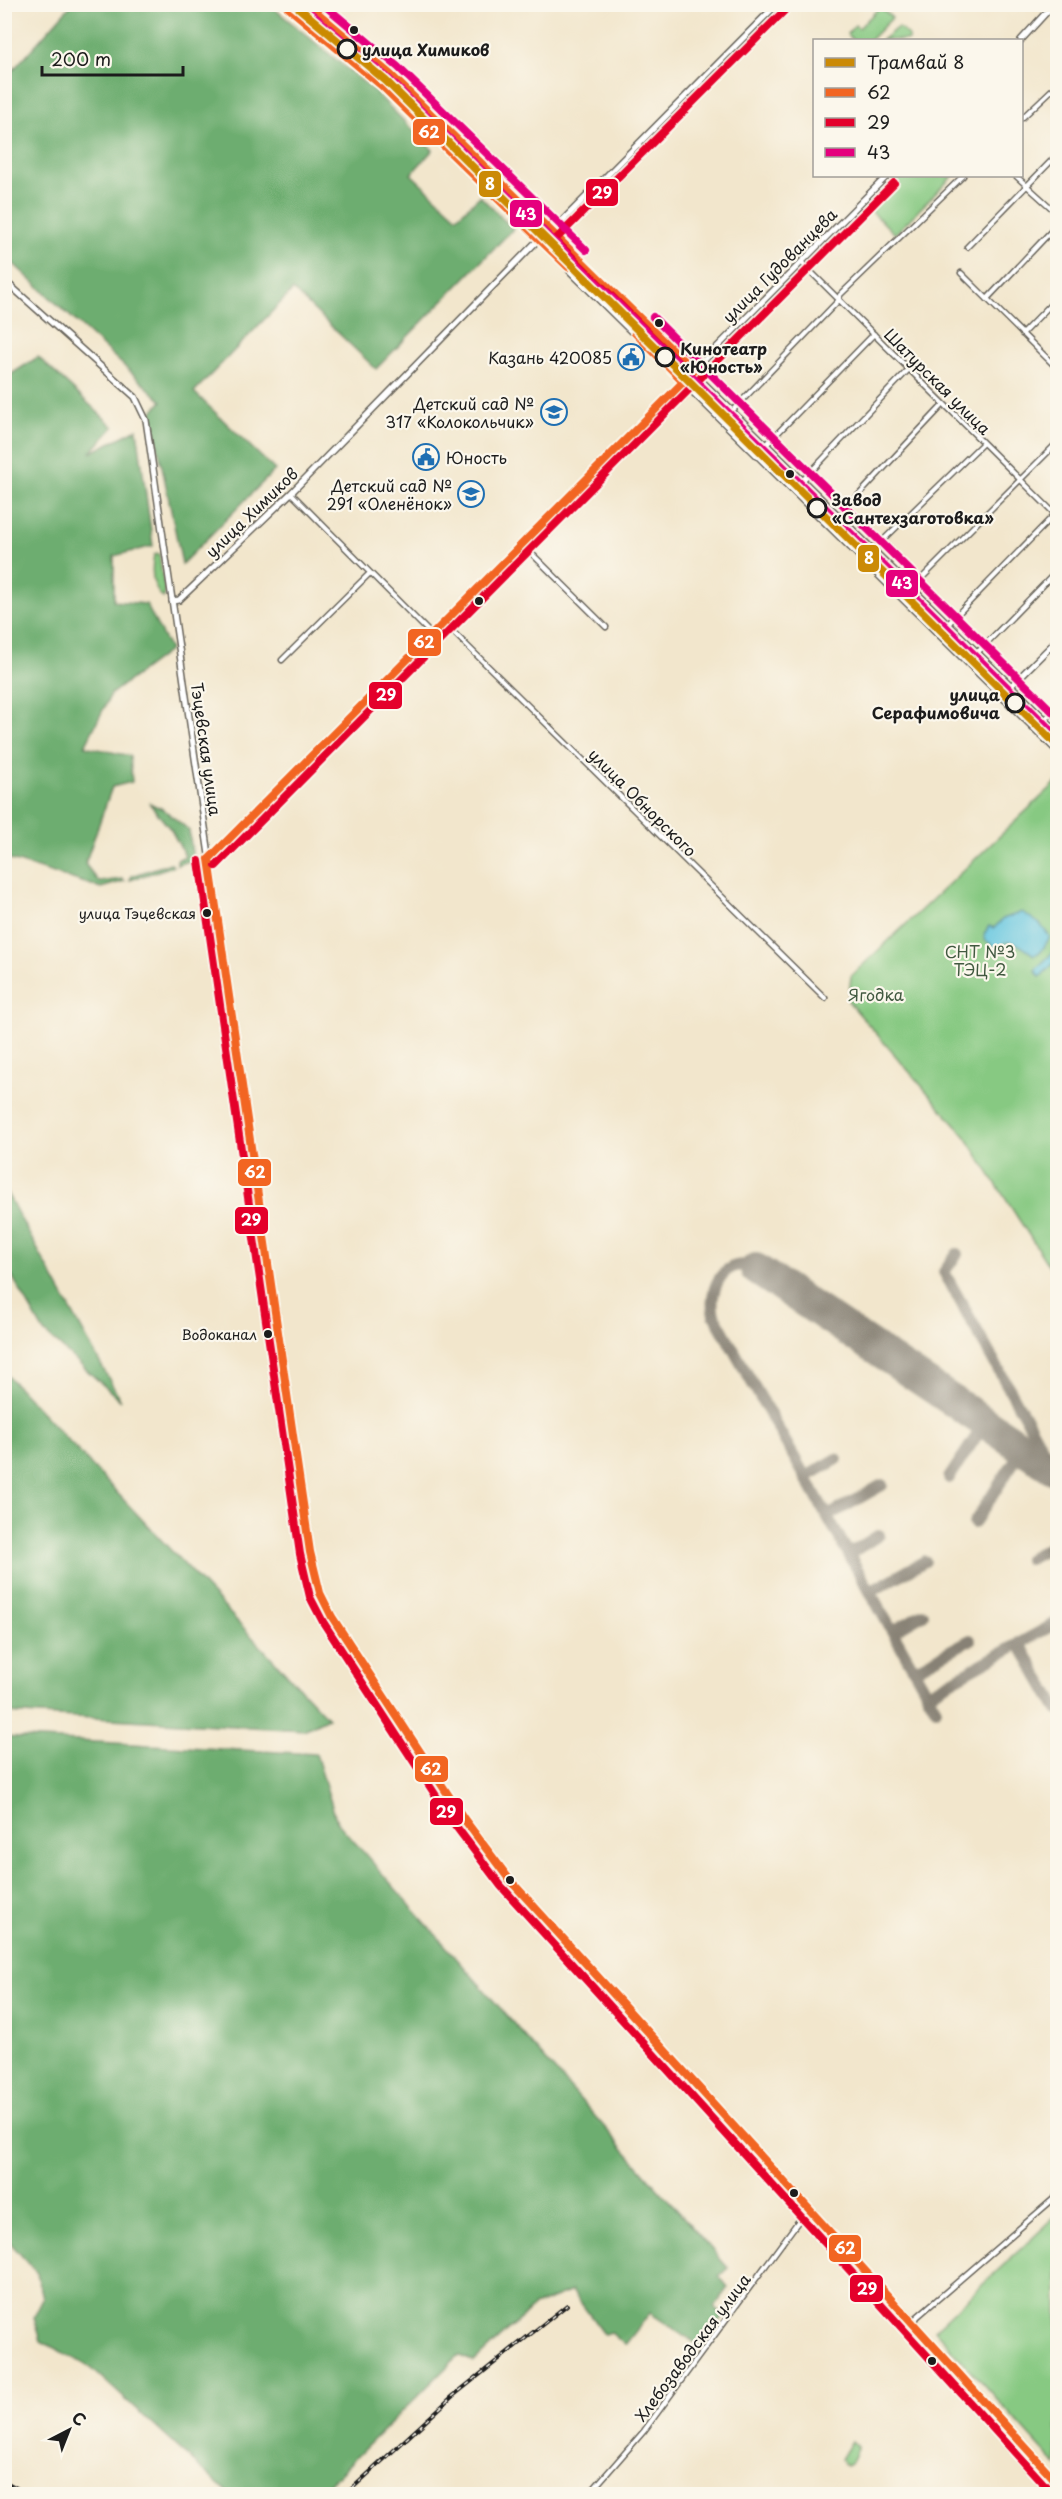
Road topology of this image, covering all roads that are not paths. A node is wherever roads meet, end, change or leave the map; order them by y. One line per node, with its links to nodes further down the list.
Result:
1 (283, 4): 8 (main road)
2 (306, 4): 6 (main road)
3 (777, 4): 17 (main road, улица Химиков)
4 (1054, 4): 5 (main road)
5 (1022, 39)
6 (391, 75): 8 (main road); 17 (main road)
7 (1058, 84): 9 (street)
8 (382, 86): 18 (main road)
9 (1023, 117)
10 (1058, 154): 14 (street)
11 (886, 177): 20 (main road, улица Гудованцева)
12 (962, 177): 25 (street)
13 (1018, 177): 14 (street)
14 (1028, 184): 15 (street); 19 (street)
15 (1058, 214)
16 (1058, 224): 24 (street)
17 (551, 231): 18 (main road, улица Химиков); 30 (main road)
18 (539, 239): 31 (main road); 39 (main road, улица Химиков)
19 (967, 248)
20 (801, 262): 25 (street, Шатурская улица); 30 (main road, улица Гудованцева)
21 (961, 273): 24 (street)
22 (4, 280): 49 (main road, Тэцевская улица)
23 (1058, 297): 27 (street)
24 (987, 299): 27 (street)
25 (839, 300): 26 (street, Шатурская улица); 33 (street)
26 (874, 334): 29 (street, Шатурская улица); 36 (street)
27 (1022, 334): 28 (street)
28 (1057, 368)
29 (909, 369): 32 (street, Шатурская улица); 38 (street)
30 (694, 371): 31 (main road, улица Гудованцева); 33 (main road)
31 (683, 381): 43 (main road); 44 (main road, улица Гудованцева)
32 (944, 404): 35 (street, Шатурская улица); 41 (street)
33 (733, 410): 36 (main road)
34 (1058, 442): 37 (street)
35 (983, 443): 37 (street, Шатурская улица); 45 (street)
36 (767, 444): 38 (main road)
37 (1020, 479): 40 (street, Шатурская улица); 48 (street)
38 (803, 480): 41 (main road)
39 (291, 493): 47 (street); 49 (main road, улица Химиков)
40 (1057, 514): 51 (street)
41 (839, 516): 42 (main road)
42 (850, 526): 43 (main road); 45 (main road)
43 (839, 536): 58 (main road)
44 (523, 545): 50 (main road, улица Гудованцева); 52 (street)
45 (873, 550): 48 (main road)
46 (1058, 570): 55 (street)
47 (370, 573): 53 (street); 56 (street)
48 (912, 588): 51 (main road)
49 (172, 601): 63 (main road, Тэцевская улица)
50 (444, 623): 53 (main road, улица Гудованцева); 64 (street, улица Обнорского)
51 (948, 624): 55 (main road)
52 (606, 627)
53 (432, 634): 63 (main road, улица Гудованцева)
54 (1058, 639): 57 (main road)
55 (977, 653): 57 (main road)
56 (282, 660)
57 (1011, 686): 58 (main road); 60 (main road)
58 (1001, 696): 62 (main road)
59 (1058, 707): 60 (street)
60 (1045, 720): 61 (main road)
61 (1058, 732)
62 (1058, 752)
63 (208, 859): 66 (main road, Тэцевская улица)
64 (825, 998)
65 (1058, 2195): 67 (street)
66 (808, 2208): 67 (main road, Тэцевская улица); 69 (street, Хлебозаводская улица)
67 (914, 2324): 68 (main road, Тэцевская улица)
68 (1058, 2484)
69 (589, 2494)

